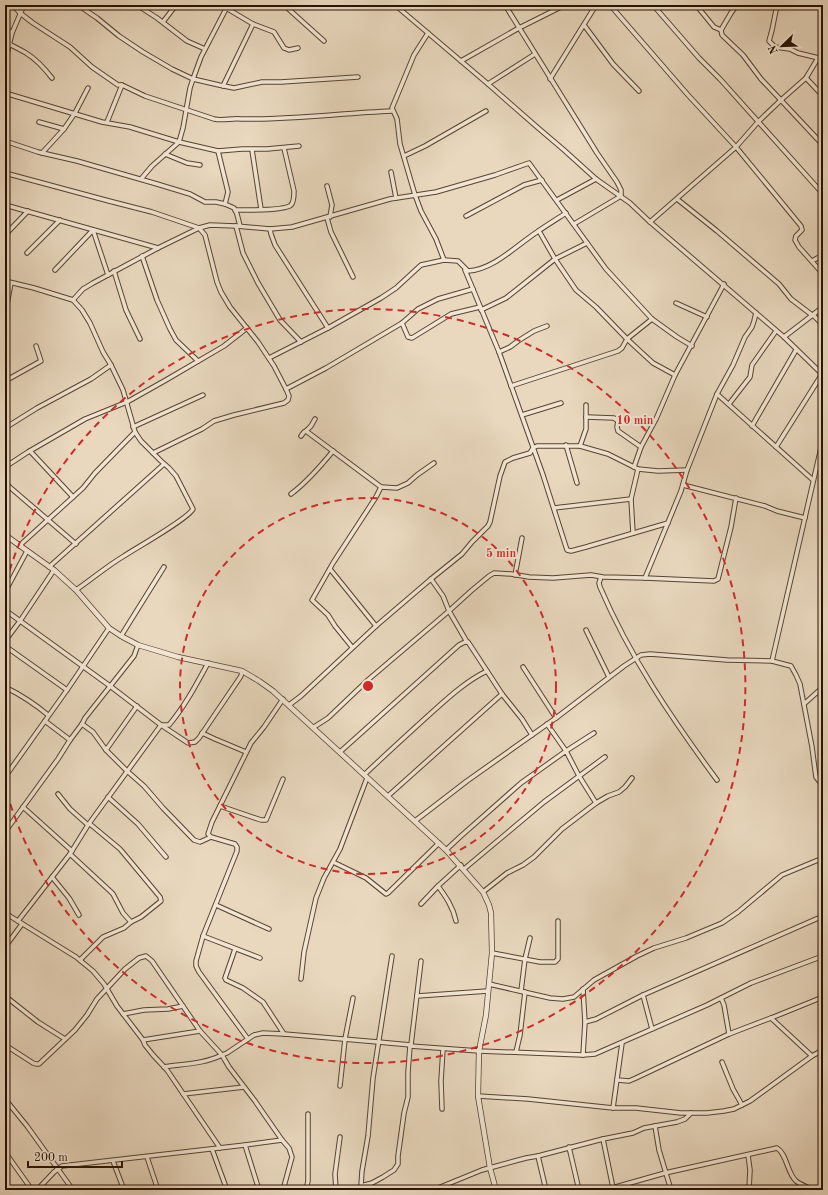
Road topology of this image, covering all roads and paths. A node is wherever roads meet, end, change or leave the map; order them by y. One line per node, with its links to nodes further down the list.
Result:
1 (13, 5): 17 (street)
2 (24, 5): 17 (street)
3 (78, 5): 38 (street)
4 (137, 5): 18 (street)
5 (176, 5): 18 (street)
6 (284, 5): 26 (street)
7 (395, 5): 25 (street)
8 (505, 5): 21 (street)
9 (565, 5): 21 (street)
10 (596, 5): 20 (street)
11 (610, 5): 60 (street)
12 (653, 5): 54 (street)
13 (737, 5): 23 (street)
14 (777, 5): 31 (street)
15 (226, 6): 19 (street); 29 (street)
16 (698, 6): 23 (street)
17 (20, 13): 24 (street); 41 (street)
18 (162, 22): 29 (street)
19 (253, 24): 28 (street); 42 (street)
20 (584, 25): 39 (street); 44 (street)
21 (519, 28): 30 (street); 33 (street)
22 (5, 29): 24 (street)
23 (721, 30): 47 (street)
24 (12, 33): 27 (street)
25 (428, 33): 33 (street); 49 (street)
26 (324, 41)
27 (9, 44): 34 (street); 36 (street)
28 (298, 48)
29 (205, 49): 38 (street)
30 (535, 54): 39 (street); 40 (street)
31 (818, 58): 32 (street); 37 (street)
32 (823, 59)
33 (461, 61): 40 (street)
34 (5, 62)
35 (358, 77): 42 (street)
36 (52, 78)
37 (806, 78): 46 (street); 47 (street)
38 (193, 79): 42 (street); 48 (street)
39 (550, 79): 76 (street)
40 (488, 84): 71 (street)
41 (122, 85): 48 (street); 53 (street)
42 (223, 86)
43 (88, 88): 51 (street)
44 (639, 91)
45 (5, 93): 51 (street)
46 (823, 96)
47 (781, 100): 54 (street); 58 (street)
48 (186, 110): 49 (street); 57 (street)
49 (392, 111): 66 (street)
50 (486, 111): 66 (street)
51 (75, 114): 53 (street); 55 (street)
52 (39, 122): 55 (street)
53 (107, 122): 57 (street)
54 (758, 122): 60 (street); 74 (street)
55 (64, 129): 64 (street)
56 (5, 141): 64 (street)
57 (179, 142): 63 (street); 65 (street)
58 (823, 145)
59 (299, 146): 61 (street)
60 (736, 147): 78 (street); 104 (street)
61 (284, 148): 62 (street); 82 (street)
62 (252, 150): 63 (street); 82 (street)
63 (218, 151): 80 (street)
64 (42, 153): 70 (street)
65 (166, 154): 67 (street); 70 (street)
66 (404, 156): 75 (street)
67 (200, 165)
68 (391, 172): 77 (street)
69 (5, 173): 92 (street)
70 (141, 179): 80 (street)
71 (596, 179): 76 (street); 79 (street)
72 (542, 180): 75 (street); 79 (street); 86 (street)
73 (327, 186): 87 (street)
74 (823, 194)
75 (415, 195): 77 (street); 103 (street)
76 (621, 196): 89 (street); 90 (street)
77 (396, 198): 87 (street)
78 (677, 199): 89 (street); 121 (street)
79 (557, 200): 85 (street)
80 (225, 204): 83 (street)
81 (5, 205): 84 (street)
82 (261, 209): 83 (street)
83 (235, 210): 91 (street)
84 (28, 211): 88 (street); 96 (street)
85 (566, 213): 90 (street); 95 (street)
86 (466, 216)
87 (329, 217): 93 (street); 110 (street)
88 (60, 220): 94 (street); 99 (street)
89 (650, 222): 113 (street)
90 (574, 224): 97 (street)
91 (238, 226): 92 (street); 93 (street); 133 (street)
92 (199, 228): 98 (street); 127 (street)
93 (270, 229): 128 (street)
94 (93, 230): 98 (street); 105 (street); 109 (street)
95 (539, 231): 102 (street); 106 (street)
96 (5, 235)
97 (587, 243): 102 (street); 123 (street)
98 (158, 248): 101 (street)
99 (27, 253)
100 (823, 255): 104 (street)
101 (142, 256): 107 (street); 139 (street)
102 (555, 258): 118 (street); 132 (street)
103 (444, 260): 106 (street); 128 (street)
104 (812, 261): 108 (street)
105 (55, 270)
106 (465, 270): 114 (street)
107 (114, 271): 109 (street); 131 (street)
108 (823, 274)
109 (108, 275): 115 (street)
110 (352, 277)
111 (5, 281): 112 (street)
112 (11, 283): 115 (street); 120 (street)
113 (724, 284): 119 (street); 122 (street)
114 (473, 289): 118 (street); 124 (street)
115 (73, 300): 140 (street)
116 (676, 303): 122 (street)
117 (823, 307): 121 (street)
118 (480, 308): 124 (street); 137 (street)
119 (756, 313): 129 (street); 146 (street)
120 (5, 315)
121 (813, 315): 125 (street); 130 (street)
122 (707, 317): 135 (street)
123 (652, 318): 132 (street); 135 (street)
124 (402, 323): 145 (street)
125 (823, 325)
126 (547, 326): 137 (street)
127 (247, 328): 138 (street); 139 (street)
128 (328, 328): 133 (street)
129 (776, 331): 130 (street); 150 (street)
130 (784, 337): 136 (street)
131 (140, 339)
132 (627, 339): 142 (street); 144 (street)
133 (301, 342): 138 (street)
134 (36, 346): 143 (street)
135 (692, 346): 142 (street)
136 (796, 350): 141 (street); 155 (street)
137 (499, 352): 144 (street)
138 (269, 358): 145 (street)
139 (198, 361): 148 (street)
140 (111, 365): 148 (street); 157 (street)
141 (822, 374): 165 (street)
142 (675, 375): 164 (street)
143 (5, 381)
144 (511, 386): 152 (street)
145 (286, 389): 169 (street)
146 (717, 394): 150 (street); 174 (street)
147 (203, 395): 156 (street)
148 (127, 402): 156 (street); 167 (street)
149 (561, 403): 152 (street)
150 (729, 404): 155 (street)
151 (586, 405): 153 (street)
152 (522, 415): 166 (street)
153 (586, 417): 163 (street); 164 (street)
154 (315, 419): 158 (street)
155 (752, 426): 165 (street)
156 (133, 427): 159 (street)
157 (5, 428)
158 (306, 431): 160 (street); 168 (street)
159 (135, 432): 169 (street); 181 (street)
160 (301, 436)
161 (823, 439): 175 (street)
162 (566, 445): 163 (street); 166 (street); 177 (street)
163 (580, 446): 173 (street)
164 (641, 447): 173 (street)
165 (776, 447): 175 (street)
166 (533, 448): 184 (street); 201 (street)
167 (30, 451): 172 (street); 181 (street)
168 (332, 451): 179 (street); 180 (street)
169 (153, 453): 171 (street)
170 (434, 463): 179 (street)
171 (164, 464): 191 (street); 202 (street)
172 (5, 467)
173 (636, 468): 174 (street); 183 (street)
174 (688, 470): 178 (street)
175 (813, 480): 185 (street)
176 (5, 483): 186 (street)
177 (577, 483)
178 (683, 485): 182 (street); 187 (street)
179 (380, 487): 196 (street)
180 (291, 494)
181 (73, 498): 186 (street)
182 (736, 498): 185 (street); 200 (street)
183 (631, 500): 184 (street); 188 (street)
184 (554, 508): 188 (street)
185 (805, 518): 217 (street)
186 (48, 521): 191 (street); 192 (street)
187 (668, 523): 188 (street); 200 (street)
188 (633, 533)
189 (5, 535): 192 (street)
190 (522, 538): 198 (street)
191 (76, 544): 194 (street)
192 (20, 546): 193 (street)
193 (27, 551): 194 (street); 203 (street)
194 (49, 567): 197 (street)
195 (164, 567): 210 (street)
196 (330, 568): 207 (street); 215 (street)
197 (54, 570): 202 (street); 206 (street)
198 (515, 575): 199 (street); 205 (street)
199 (601, 577): 200 (street); 216 (street)
200 (645, 578)
201 (431, 579): 205 (street); 207 (street)
202 (76, 590): 208 (street)
203 (5, 592)
204 (5, 610): 206 (street)
205 (449, 612): 212 (street); 239 (street)
206 (20, 621): 211 (street); 219 (street)
207 (376, 626): 215 (street)
208 (109, 628): 210 (street); 219 (street)
209 (586, 630): 223 (street)
210 (121, 636): 213 (street)
211 (5, 641)
212 (467, 642): 222 (street); 247 (street)
213 (138, 645): 218 (street); 224 (street)
214 (5, 646): 227 (street)
215 (352, 647): 231 (street)
216 (635, 658): 217 (street); 223 (street); 255 (street)
217 (772, 661): 230 (street)
218 (208, 663): 221 (street); 238 (street)
219 (82, 666): 224 (street); 227 (street)
220 (523, 667): 234 (street)
221 (242, 671): 229 (street); 240 (street)
222 (487, 671): 228 (street); 250 (street)
223 (609, 677): 234 (street)
224 (110, 686): 232 (street); 236 (street)
225 (5, 687): 233 (street)
226 (823, 688): 230 (street)
227 (67, 690): 233 (street)
228 (502, 694): 242 (street); 258 (street)
229 (283, 699): 231 (street); 246 (street)
230 (804, 704): 256 (street)
231 (289, 705): 239 (street)
232 (136, 706): 238 (street); 244 (street)
233 (48, 715): 235 (street)
234 (556, 718): 237 (street)
235 (45, 721): 243 (street); 252 (street)
236 (82, 724): 243 (street); 244 (street)
237 (548, 724): 242 (street); 245 (street)
238 (161, 726): 240 (street); 249 (street)
239 (314, 727): 247 (street)
240 (202, 733): 246 (street)
241 (594, 733): 245 (street)
242 (532, 735): 263 (street)
243 (70, 740): 262 (street)
244 (106, 750): 249 (street)
245 (566, 751): 251 (street); 268 (street)
246 (246, 752): 261 (street)
247 (340, 752): 250 (street)
248 (605, 757): 251 (street)
249 (127, 771): 259 (street); 266 (street)
250 (366, 776): 258 (street); 272 (street)
251 (579, 776): 260 (street); 273 (street)
252 (5, 777)
253 (632, 778): 260 (street)
254 (283, 779): 261 (street)
255 (717, 780)
256 (823, 783)
257 (58, 794): 264 (street)
258 (388, 796): 263 (street)
259 (108, 797): 264 (street); 270 (street)
260 (596, 803): 276 (street)
261 (220, 806): 266 (street)
262 (23, 807): 265 (street); 269 (street)
263 (415, 821): 267 (street)
264 (89, 824): 269 (street); 284 (street)
265 (5, 832)
266 (211, 838): 278 (street)
267 (439, 843): 268 (street); 272 (street)
268 (446, 850): 273 (street)
269 (71, 852): 274 (street); 284 (street)
270 (166, 857)
271 (823, 858): 301 (street)
272 (333, 862): 298 (street)
273 (463, 867): 275 (street); 276 (street)
274 (52, 877): 280 (street); 285 (street)
275 (438, 886): 277 (street); 282 (street)
276 (483, 892): 291 (street)
277 (421, 904)
278 (216, 905): 286 (street); 287 (street)
279 (5, 913): 285 (street)
280 (80, 915)
281 (823, 916): 304 (street)
282 (456, 921)
283 (558, 921): 295 (street)
284 (130, 922): 296 (street)
285 (20, 923): 289 (street); 296 (street)
286 (269, 929)
287 (203, 936): 290 (street); 319 (street)
288 (530, 938): 295 (street)
289 (5, 947)
290 (235, 949): 294 (street); 316 (street)
291 (492, 953): 295 (street); 299 (street)
292 (392, 956): 322 (street)
293 (823, 956): 308 (street)
294 (260, 958)
295 (525, 959): 303 (street)
296 (80, 960): 300 (street)
297 (421, 961): 306 (street)
298 (301, 979)
299 (489, 984): 302 (street); 303 (street)
300 (107, 989): 310 (street); 311 (street); 318 (street)
301 (584, 989): 303 (street); 313 (street)
302 (488, 991): 306 (street); 328 (street)
303 (523, 992): 329 (street)
304 (643, 994): 313 (street); 314 (street)
305 (5, 996): 318 (street)
306 (417, 996): 325 (street)
307 (353, 998): 320 (street)
308 (721, 998): 314 (street); 317 (street)
309 (823, 998): 312 (street)
310 (183, 1006): 311 (street); 315 (street)
311 (123, 1014): 321 (street)
312 (772, 1018): 317 (street); 332 (street)
313 (585, 1022): 331 (street)
314 (652, 1029): 323 (street)
315 (200, 1031): 321 (street); 330 (street)
316 (284, 1034): 319 (street); 320 (street)
317 (729, 1034): 335 (street)
318 (65, 1039): 324 (street)
319 (248, 1039): 330 (street)
320 (345, 1039): 322 (street); 336 (street)
321 (144, 1040): 334 (street)
322 (378, 1042): 325 (street); 362 (street)
323 (622, 1043): 331 (street); 335 (street)
324 (5, 1045)
325 (411, 1046): 326 (street); 362 (street)
326 (443, 1048): 328 (street); 343 (street)
327 (823, 1050): 332 (street)
328 (479, 1051): 329 (street); 339 (street)
329 (516, 1052): 331 (street)
330 (222, 1055): 334 (street); 337 (street)
331 (583, 1055)
332 (812, 1056): 341 (street)
333 (722, 1062): 341 (street)
334 (164, 1067): 338 (street)
335 (617, 1080): 342 (street)
336 (340, 1086)
337 (244, 1087): 338 (street); 349 (street)
338 (183, 1094): 353 (street)
339 (478, 1096): 342 (street); 360 (street)
340 (5, 1099): 359 (street)
341 (742, 1105): 344 (street)
342 (613, 1108): 344 (street)
343 (442, 1109)
344 (691, 1113): 346 (street)
345 (308, 1114): 372 (street)
346 (655, 1126): 348 (street); 361 (street)
347 (340, 1137): 373 (street)
348 (603, 1139): 351 (street); 363 (street)
349 (282, 1140): 350 (street); 371 (street)
350 (245, 1145): 353 (street); 370 (street)
351 (569, 1147): 356 (street); 378 (street)
352 (212, 1148): 353 (street); 357 (street); 369 (street)
353 (220, 1148)
354 (5, 1152): 364 (street)
355 (748, 1155): 361 (street); 381 (street); 382 (street)
356 (538, 1156): 360 (street); 377 (street)
357 (147, 1157): 358 (street); 368 (street)
358 (114, 1161): 359 (street); 367 (street)
359 (58, 1168): 365 (street); 366 (street)
360 (490, 1168): 375 (street); 376 (street)
361 (665, 1173): 363 (street); 380 (street)
362 (361, 1186): 374 (street)
363 (613, 1188): 379 (street)
364 (32, 1190)
365 (37, 1190)
366 (73, 1190)
367 (124, 1190)
368 (158, 1190)
369 (227, 1190)
370 (259, 1190)
371 (283, 1190)
372 (306, 1190)
373 (336, 1190)
374 (358, 1190)
375 (433, 1190)
376 (496, 1190)
377 (546, 1190)
378 (579, 1190)
379 (605, 1190)
380 (671, 1190)
381 (749, 1190)
382 (813, 1190)

